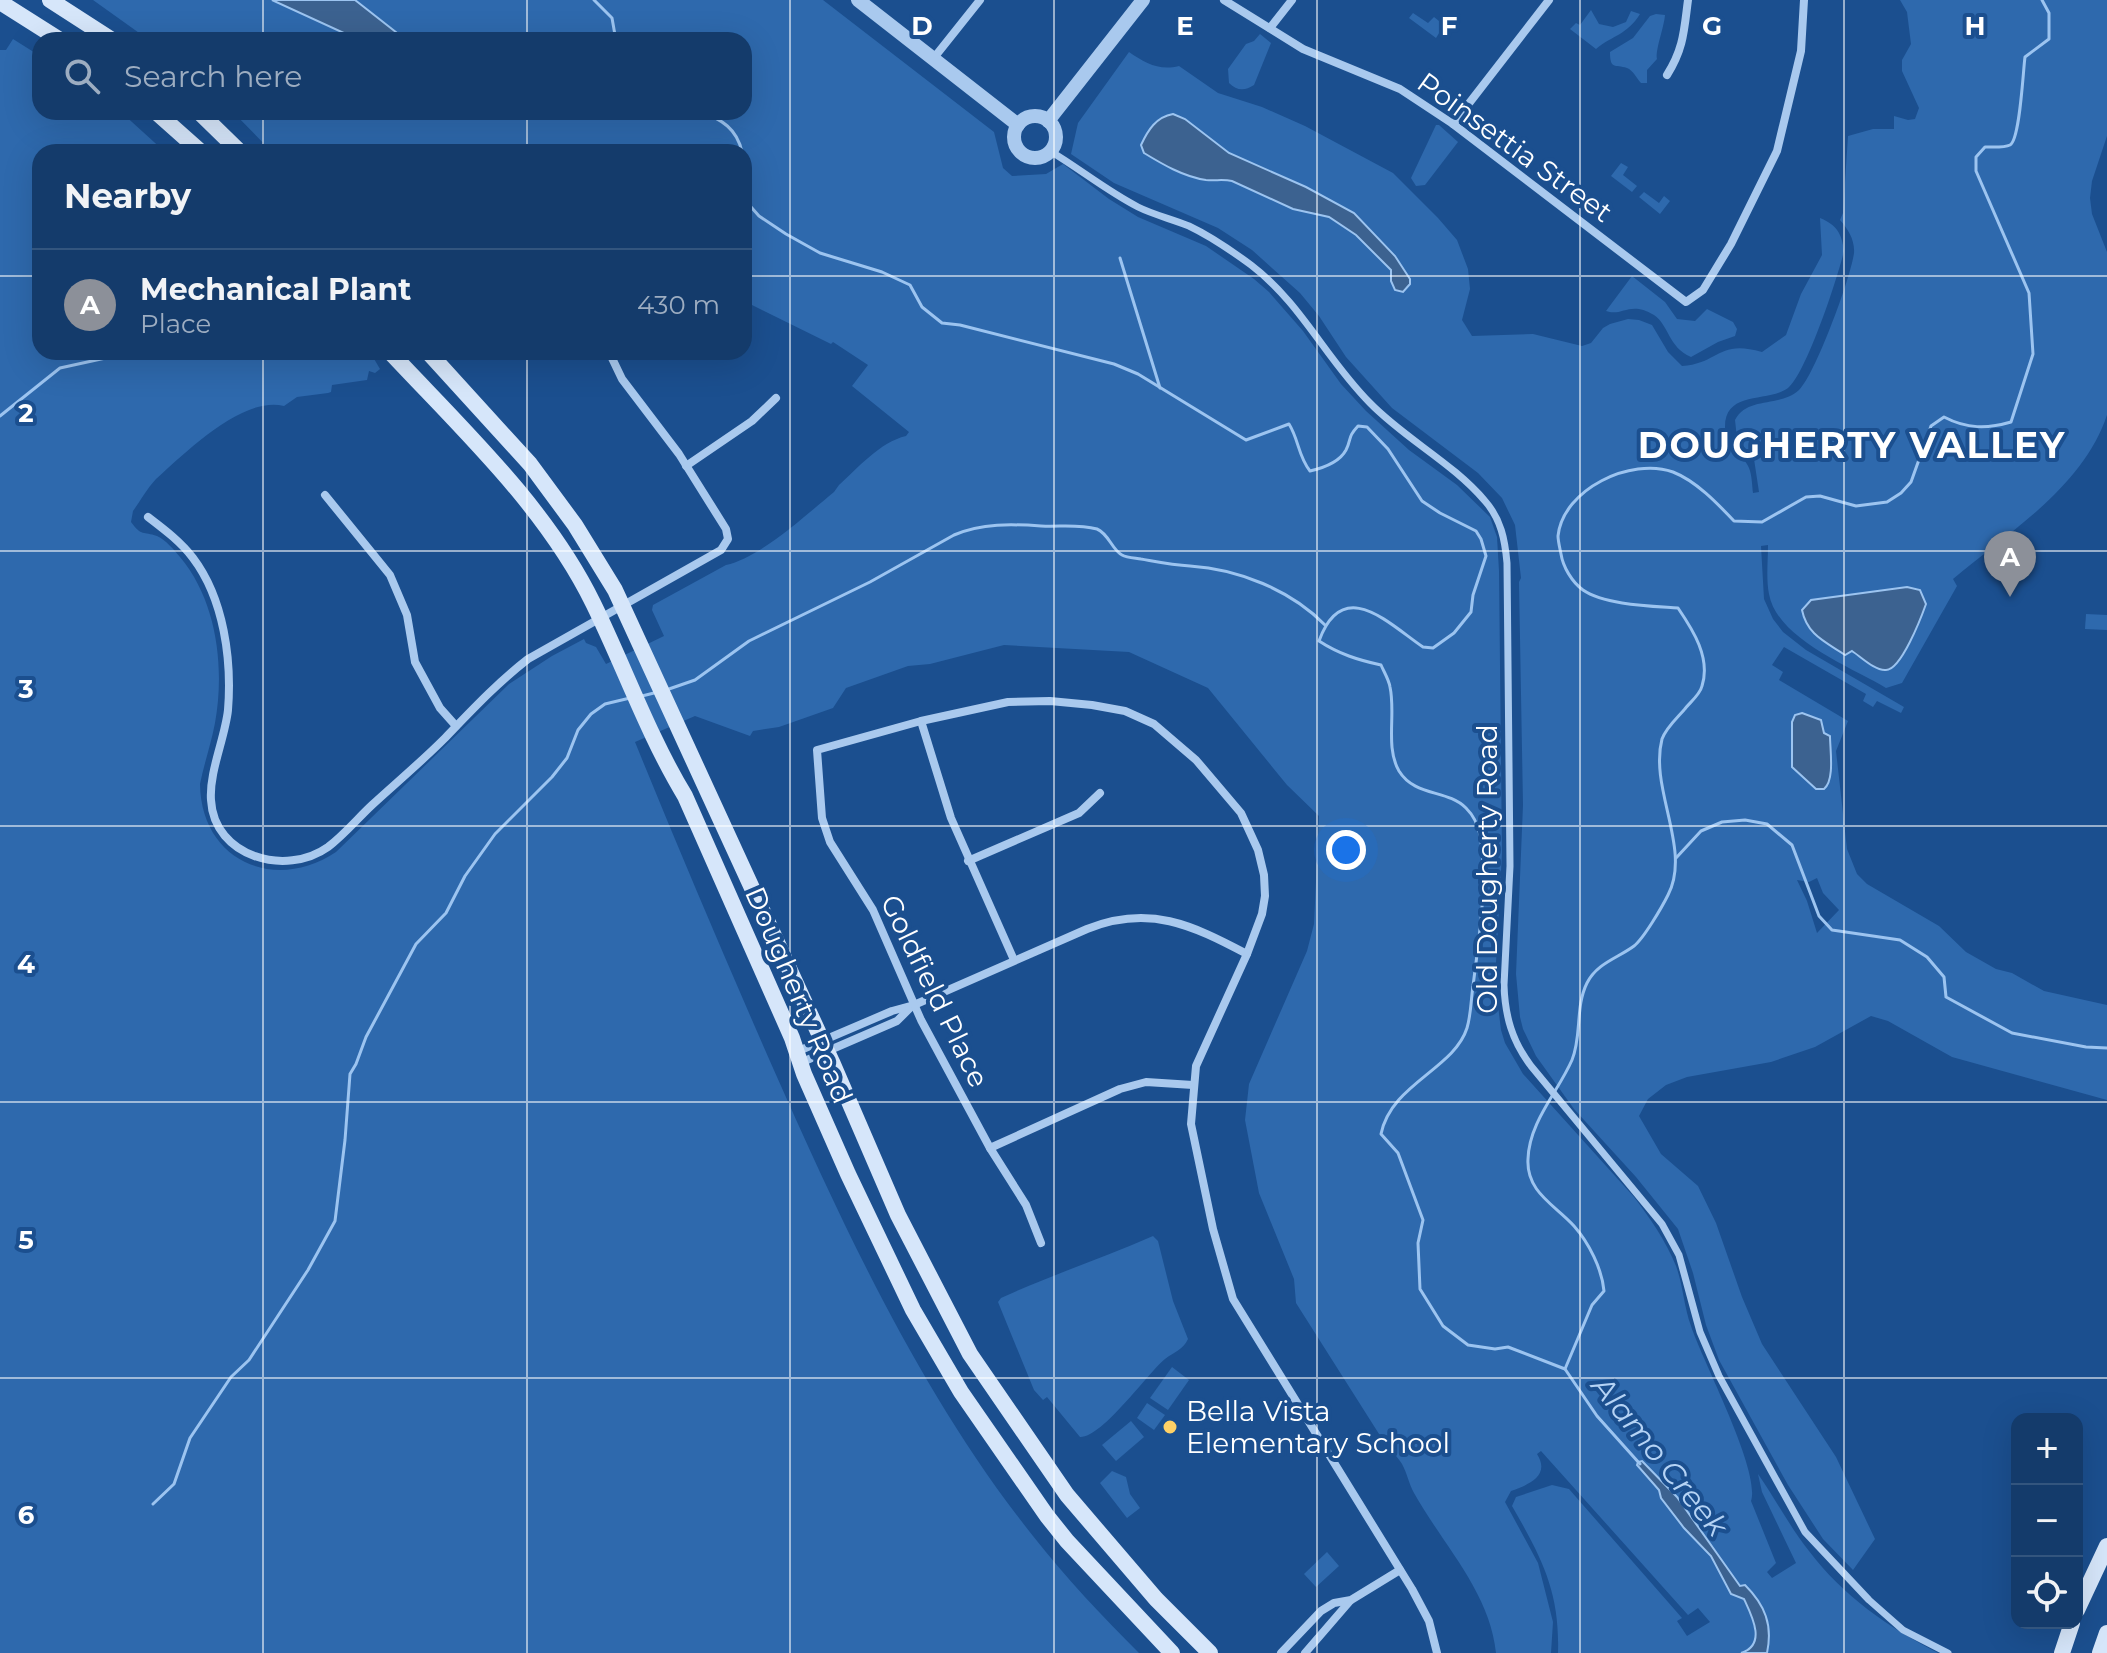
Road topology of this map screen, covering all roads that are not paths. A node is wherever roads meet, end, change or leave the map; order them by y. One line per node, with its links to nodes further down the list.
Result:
1 (50, 0): 13 (main road)
2 (858, 0): 14 (street)
3 (980, 0): 14 (street)
4 (1143, 0): 18 (street)
5 (1224, 0): 11 (street, Poinsettia Street)
6 (1292, 0): 11 (street)
7 (1549, 0): 19 (street)
8 (1688, 0): 15 (street)
9 (1804, 0): 19 (street, Poinsettia Street)
10 (0, 2): 12 (main road)
11 (1270, 28): 19 (street, Poinsettia Street)
12 (47, 32)
13 (100, 32)
14 (933, 59): 20 (street)
15 (1667, 75)
16 (165, 120): 21 (main road)
17 (207, 120): 22 (main road)
18 (1048, 121): 20 (street); 23 (street)
19 (1453, 124)
20 (1018, 125): 23 (street)
21 (192, 144)
22 (232, 144)
23 (1050, 151): 56 (street, Old Dougherty Road)
24 (398, 360): 32 (main road, Dougherty Road)
25 (435, 360): 31 (main road, Dougherty Road)
26 (613, 360): 28 (street)
27 (776, 398): 28 (street)
28 (686, 466): 31 (street)
29 (325, 495): 34 (street)
30 (148, 517): 34 (street)
31 (622, 606): 32 (street); 40 (main road, Dougherty Road)
32 (600, 619): 34 (street); 41 (main road, Dougherty Road)
33 (921, 721): 36 (street); 37 (street); 39 (street, Goldfield Place)
34 (456, 726)
35 (1100, 793): 36 (street)
36 (968, 861): 38 (street)
37 (1247, 954): 38 (street); 42 (street)
38 (1014, 960): 39 (street)
39 (914, 1005): 40 (street); 43 (street, Goldfield Place)
40 (824, 1046): 41 (street); 52 (main road, Dougherty Road)
41 (798, 1058): 51 (main road, Dougherty Road)
42 (1193, 1085): 43 (street); 46 (street)
43 (990, 1148): 44 (street, Goldfield Place)
44 (1041, 1243)
45 (2107, 1546): 47 (main road)
46 (1400, 1570): 48 (street); 55 (street)
47 (2083, 1597)
48 (1351, 1600): 53 (street); 54 (street)
49 (2070, 1629): 57 (main road)
50 (2107, 1633): 58 (main road)
51 (1172, 1653)
52 (1210, 1653)
53 (1281, 1653)
54 (1305, 1653)
55 (1437, 1653)
56 (1948, 1653)
57 (2062, 1653)
58 (2100, 1653)

